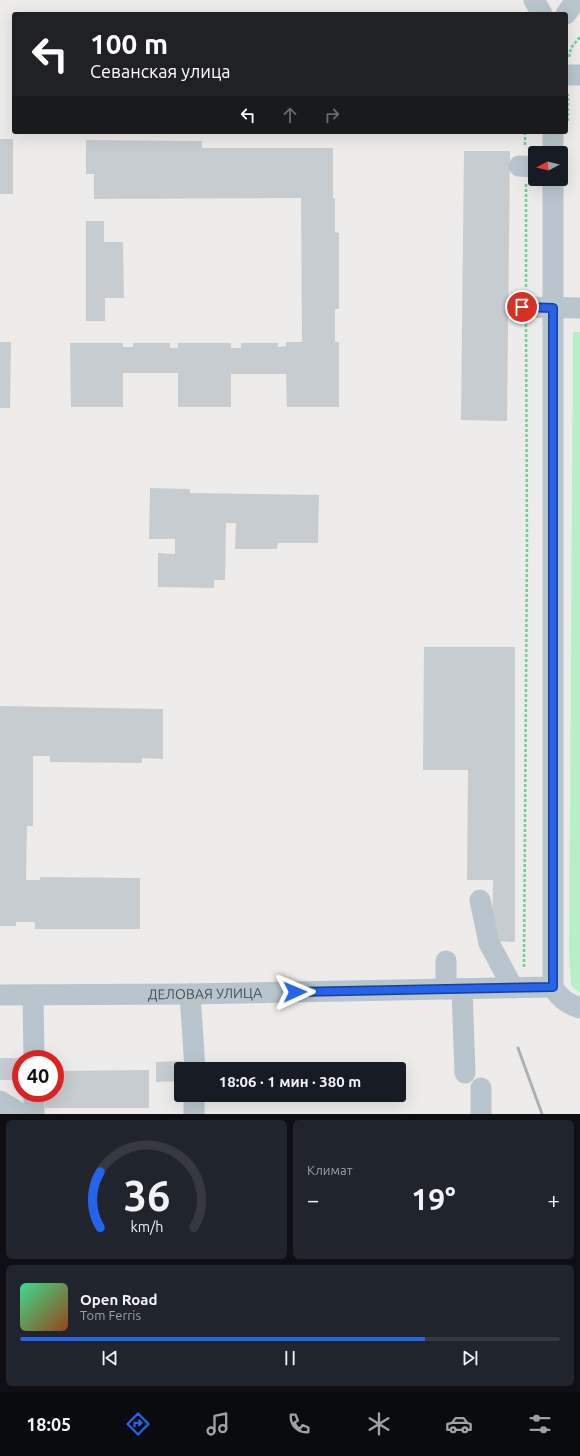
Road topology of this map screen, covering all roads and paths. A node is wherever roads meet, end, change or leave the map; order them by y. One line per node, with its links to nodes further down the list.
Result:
1 (534, 0): 3 (street)
2 (576, 0): 4 (street)
3 (541, 12)
4 (567, 12)
5 (580, 75): 6 (street)
6 (568, 76)
7 (525, 134): 10 (path)
8 (553, 134): 9 (street)
9 (553, 146)
10 (526, 167): 12 (path)
11 (553, 186): 13 (street)
12 (524, 307): 13 (street); 18 (path)
13 (553, 308): 14 (street); 17 (street)
14 (580, 308)
15 (480, 900): 18 (street)
16 (446, 961): 19 (street)
17 (553, 987): 18 (street, ДЕЛОВАЯ УЛИЦА); 23 (street)
18 (518, 988): 19 (street, ДЕЛОВАЯ УЛИЦА)
19 (454, 989): 20 (street, ДЕЛОВАЯ УЛИЦА); 26 (street)
20 (190, 994): 22 (street, ДЕЛОВАЯ УЛИЦА); 25 (street)
21 (0, 995): 22 (street, ДЕЛОВАЯ УЛИЦА)
22 (33, 995): 24 (street)
23 (580, 1008)
24 (34, 1050)
25 (195, 1062)
26 (465, 1073)
27 (480, 1088): 34 (street)
28 (0, 1101): 31 (street)
29 (34, 1102): 32 (street)
30 (194, 1102): 33 (street)
31 (21, 1114)
32 (34, 1114)
33 (194, 1114)
34 (481, 1114)

